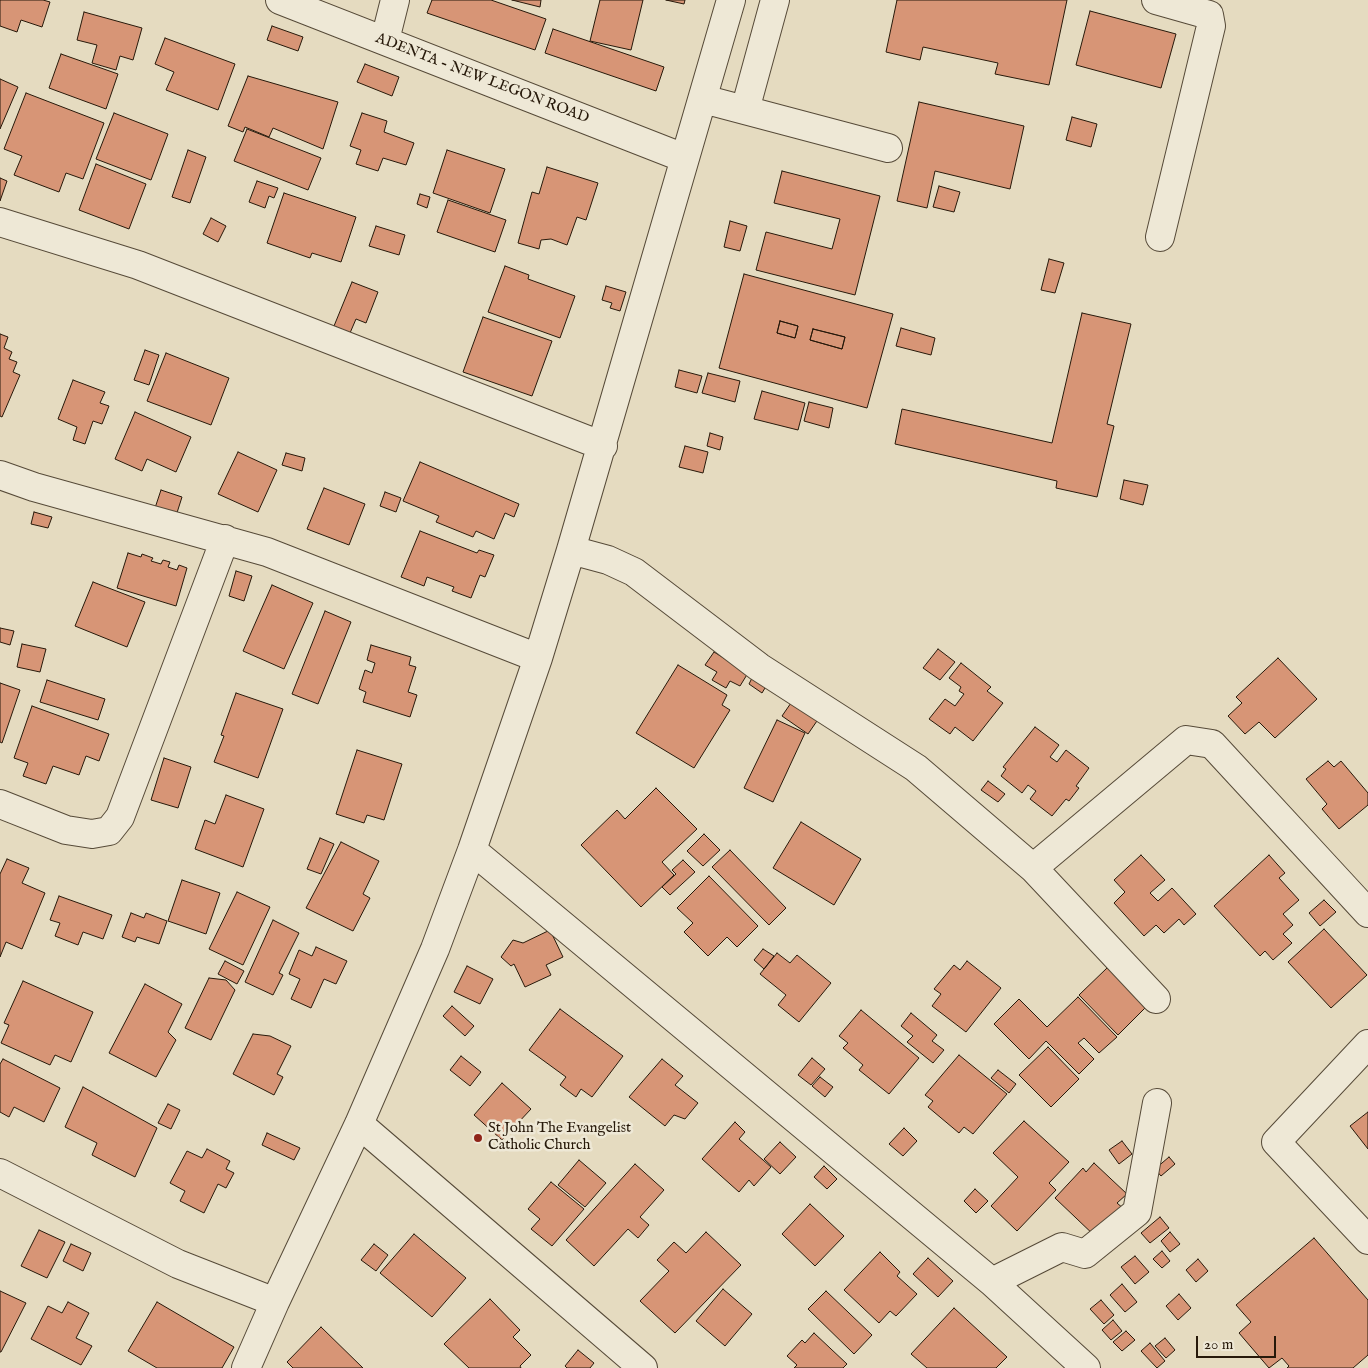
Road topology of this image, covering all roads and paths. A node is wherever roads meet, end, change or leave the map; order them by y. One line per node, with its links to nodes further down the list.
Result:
1 (280, 0): 7 (street, ADENTA - NEW LEGON ROAD)
2 (396, 0): 7 (street)
3 (731, 0): 8 (street)
4 (775, 0): 9 (street)
5 (1156, 0): 6 (street)
6 (1212, 8): 13 (street)
7 (385, 40): 11 (street, ADENTA - NEW LEGON ROAD)
8 (703, 99): 9 (street); 11 (street)
9 (745, 110): 10 (street)
10 (888, 148)
11 (684, 158): 14 (street)
12 (0, 222): 14 (street)
13 (1160, 237)
14 (603, 446): 17 (street)
15 (0, 475): 16 (street)
16 (225, 539): 18 (street); 19 (street)
17 (571, 550): 18 (street); 21 (street)
18 (538, 658): 20 (street)
19 (0, 804)
20 (472, 850): 26 (street); 29 (street)
21 (1033, 868): 22 (street); 23 (street)
22 (1368, 913)
23 (1156, 999)
24 (1368, 1044): 28 (street)
25 (1157, 1103): 29 (street)
26 (360, 1124): 30 (street); 32 (street)
27 (0, 1173): 30 (street)
28 (1368, 1240)
29 (992, 1282): 33 (street)
30 (275, 1302): 31 (street)
31 (246, 1368)
32 (643, 1368)
33 (1086, 1368)

